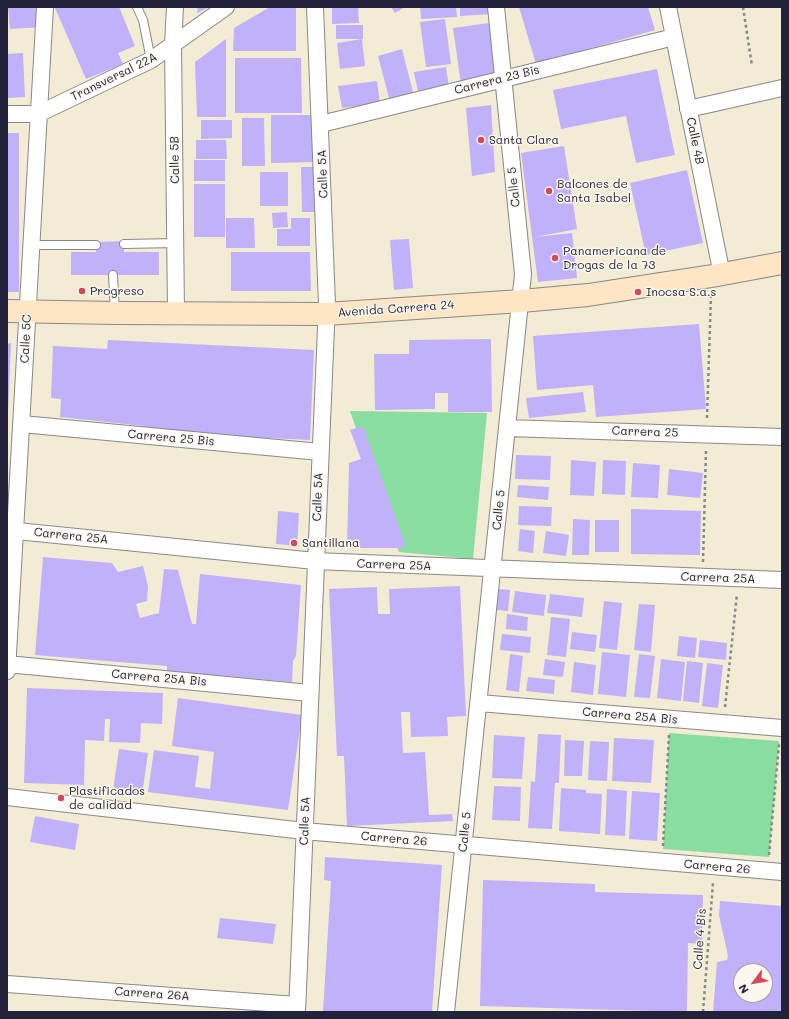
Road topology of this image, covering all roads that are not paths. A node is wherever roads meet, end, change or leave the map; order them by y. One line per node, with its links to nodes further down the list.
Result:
1 (44, 7): 15 (street, Calle 5C)
2 (137, 7): 10 (lane)
3 (176, 7): 9 (street, Calle 5B)
4 (226, 7): 9 (street, Transversal 22A)
5 (315, 7): 16 (street, Calle 5A)
6 (496, 7): 11 (street, Calle 5)
7 (668, 7): 8 (street, Calle 4B)
8 (674, 37): 11 (street, Carrera 23 Bis); 13 (street, Calle 4B)
9 (173, 45): 10 (street, Transversal 22A); 17 (street, Calle 5B)
10 (151, 60): 15 (street, Transversal 22A)
11 (503, 78): 16 (street, Carrera 23 Bis); 24 (street, Calle 5)
12 (782, 88): 13 (street)
13 (688, 109): 23 (street, Calle 4B)
14 (7, 114): 15 (street)
15 (38, 114): 19 (street, Calle 5C)
16 (321, 124): 28 (street, Calle 5A)
17 (176, 243): 18 (lane); 27 (street, Calle 5B)
18 (124, 244)
19 (31, 245): 20 (lane); 25 (street, Calle 5C)
20 (96, 245)
21 (782, 263): 23 (main road, Avenida Carrera 24)
22 (113, 275): 26 (lane)
23 (717, 276): 24 (main road, Avenida Carrera 24)
24 (521, 301): 28 (main road, Avenida Carrera 24); 30 (street, Calle 5)
25 (17, 311): 26 (main road, Avenida Carrera 24); 29 (street, Calle 5C)
26 (115, 313): 27 (main road, Avenida Carrera 24)
27 (176, 313): 28 (main road, Avenida Carrera 24)
28 (326, 314): 32 (street, Calle 5A)
29 (22, 424): 32 (street, Carrera 25 Bis); 33 (street, Calle 5C)
30 (507, 428): 31 (street, Carrera 25); 35 (street, Calle 5)
31 (782, 436)
32 (320, 452): 34 (street, Calle 5A)
33 (11, 530): 34 (street, Carrera 25A); 37 (street, Calle 5C)
34 (315, 561): 35 (street, Carrera 25A); 39 (street, Calle 5A)
35 (493, 569): 36 (street, Carrera 25A); 40 (street, Calle 5)
36 (782, 580)
37 (7, 664): 38 (street, Calle 5C); 39 (street, Carrera 25A Bis)
38 (7, 671)
39 (310, 693): 43 (street, Calle 5A)
40 (479, 703): 41 (street, Carrera 25A Bis); 44 (street, Calle 5)
41 (781, 728)
42 (7, 797): 43 (street, Carrera 26)
43 (304, 831): 44 (street, Carrera 26); 47 (street, Calle 5A)
44 (464, 845): 45 (street, Carrera 26); 48 (street, Calle 5)
45 (775, 872)
46 (7, 984): 47 (street, Carrera 26A)
47 (297, 1008)
48 (446, 1012)

